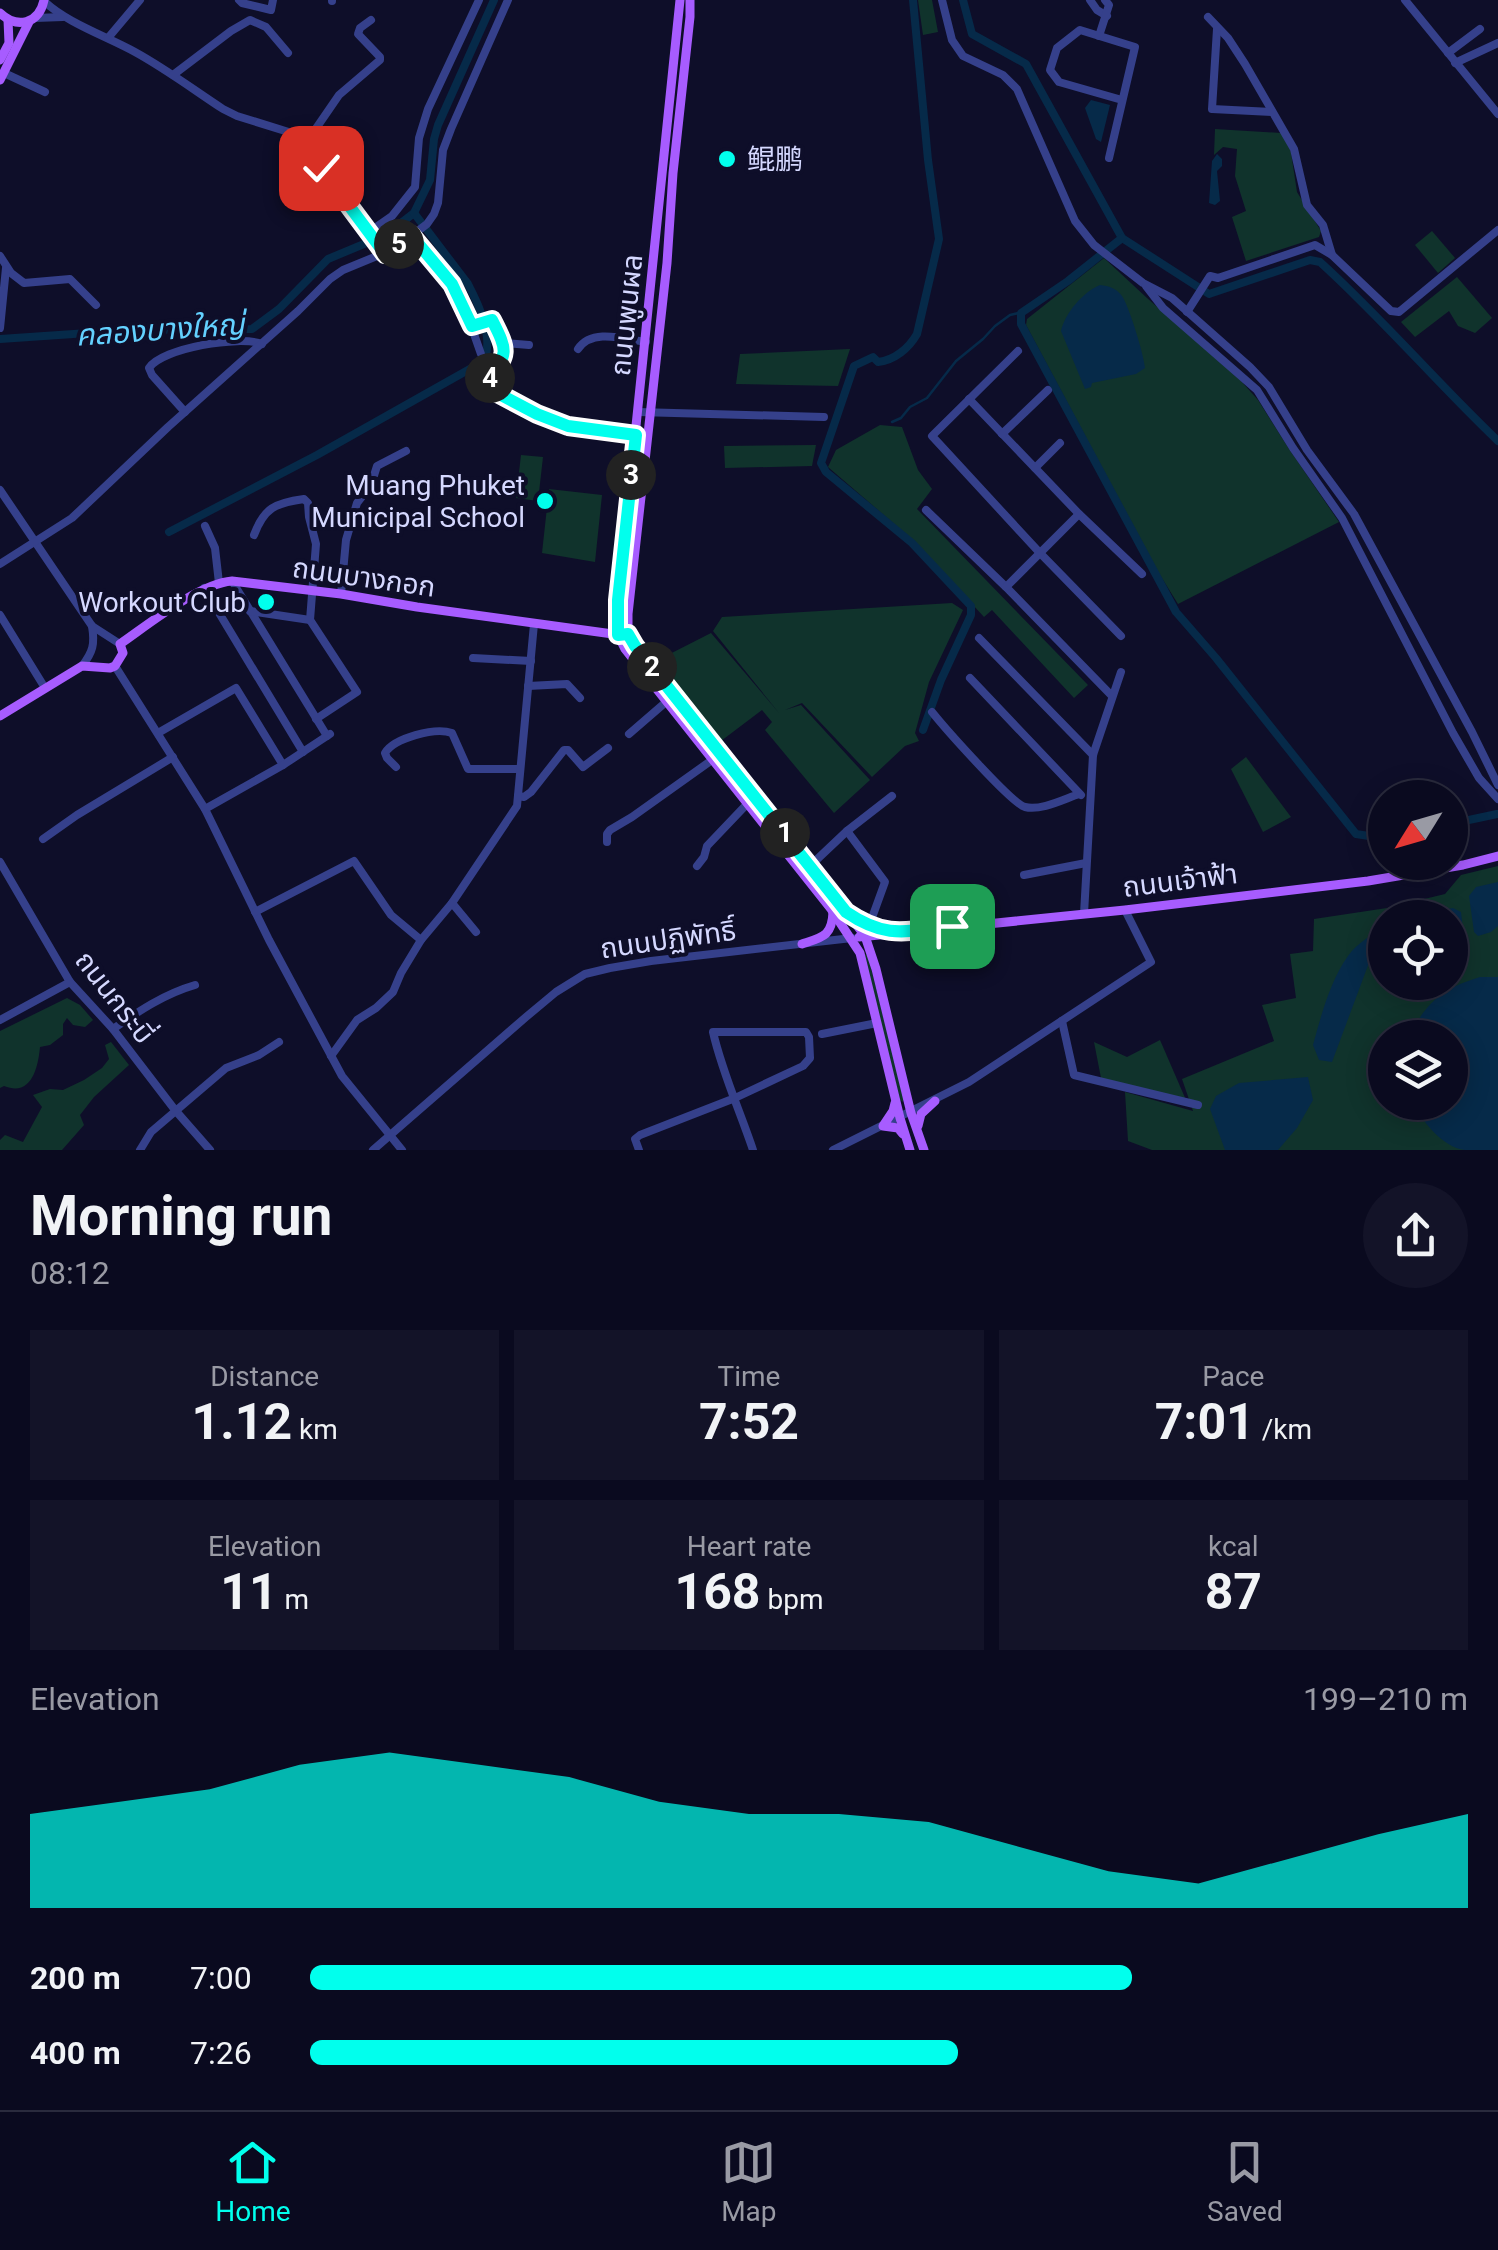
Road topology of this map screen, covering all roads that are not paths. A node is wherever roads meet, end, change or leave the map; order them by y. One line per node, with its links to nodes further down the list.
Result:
1 (44, 0): 14 (street); 16 (main road)
2 (140, 0): 22 (street)
3 (238, 0): 4 (street)
4 (273, 0)
5 (479, 0): 37 (street)
6 (508, 0): 38 (street)
7 (680, 0): 48 (main road, ถนนพูนผล)
8 (690, 0): 59 (main road, ถนนพูนผล)
9 (942, 0): 43 (street)
10 (1090, 0): 13 (street)
11 (1105, 0): 13 (street)
12 (1406, 0): 25 (street)
13 (1107, 16): 21 (street)
14 (63, 17): 16 (street); 22 (street)
15 (1208, 18): 19 (street)
16 (32, 20): 18 (main road); 29 (main road)
17 (371, 20): 34 (street)
18 (2, 21): 26 (main road)
19 (1217, 27): 32 (street); 32 (street)
20 (1480, 28): 25 (street)
21 (1099, 36): 31 (street); 31 (street)
22 (108, 38): 28 (street)
23 (1498, 43): 27 (street)
24 (288, 53): 28 (street)
25 (1448, 53): 27 (street)
26 (0, 60)
27 (1456, 63): 33 (street)
28 (173, 75): 34 (street)
29 (2, 76): 30 (street)
30 (45, 92)
31 (1122, 100): 35 (street)
32 (1272, 112): 40 (street)
33 (1498, 114)
34 (309, 141): 37 (street)
35 (1110, 158)
36 (1498, 230): 40 (street)
37 (369, 232): 39 (street)
38 (411, 235): 39 (street); 46 (street)
39 (385, 254): 50 (street)
40 (1332, 255): 45 (street)
41 (0, 256): 42 (street)
42 (6, 267): 44 (street); 47 (street)
43 (1143, 283): 45 (street); 67 (street)
44 (96, 305)
45 (1187, 312): 66 (street)
46 (475, 325): 49 (street); 54 (street)
47 (0, 328)
48 (646, 342): 52 (street); 58 (main road, ถนนพูนผล)
49 (504, 343): 51 (street); 62 (street)
50 (262, 344): 57 (street); 57 (street)
51 (529, 345)
52 (578, 348)
53 (1018, 351): 56 (street)
54 (481, 354)
55 (1048, 390): 61 (street)
56 (969, 399): 61 (street); 74 (street)
57 (185, 412): 73 (street)
58 (638, 412): 59 (street); 62 (main road, ถนนพูนผล)
59 (650, 413): 60 (street); 88 (main road, ถนนพูนผล)
60 (824, 417)
61 (1002, 434): 65 (street)
62 (636, 435): 88 (main road, ถนนพูนผล)
63 (1060, 443): 65 (street)
64 (406, 450): 82 (street)
65 (1035, 468): 70 (street)
66 (1330, 481): 67 (street); 116 (street)
67 (1320, 488): 121 (street)
68 (0, 490): 73 (street)
69 (926, 510): 79 (street)
70 (1079, 514): 74 (street); 76 (street)
71 (205, 526): 78 (street)
72 (254, 536): 81 (street)
73 (35, 543): 75 (street); 87 (street)
74 (1039, 552): 79 (street); 89 (street)
75 (0, 564)
76 (1142, 574)
77 (232, 581): 78 (main road, ถนนบางกอก); 81 (main road, ถนนบางกอก); 83 (street)
78 (219, 583): 80 (main road, ถนนบางกอก)
79 (1006, 587): 100 (street)
80 (204, 588): 91 (main road, ถนนบางกอก); 109 (street)
81 (314, 591): 82 (main road, ถนนบางกอก); 85 (street)
82 (340, 594): 86 (main road, ถนนบางกอก)
83 (250, 611): 85 (street); 105 (street)
84 (0, 615): 99 (street)
85 (310, 620): 105 (street)
86 (534, 624): 88 (main road, ถนนบางกอก); 93 (street)
87 (92, 626): 91 (street); 94 (street)
88 (623, 634): 102 (main road); 130 (main road)
89 (1122, 636)
90 (979, 638): 110 (street)
91 (120, 644): 95 (main road)
92 (473, 658): 93 (street)
93 (530, 661): 98 (street)
94 (82, 666): 95 (main road); 99 (main road)
95 (115, 666): 106 (street)
96 (1121, 672): 100 (street)
97 (970, 678): 117 (street)
98 (528, 686): 101 (street); 115 (street)
99 (45, 688): 104 (main road)
100 (1112, 696): 110 (street)
101 (580, 698)
102 (666, 702): 107 (street); 112 (main road)
103 (932, 712): 117 (street)
104 (0, 716)
105 (316, 719): 109 (street)
106 (158, 733): 111 (street); 113 (street)
107 (628, 734)
108 (608, 748): 118 (street)
109 (303, 752): 113 (street)
110 (1093, 756): 120 (street)
111 (174, 757): 123 (street); 125 (street)
112 (712, 760): 122 (main road); 126 (street)
113 (283, 765): 123 (street)
114 (396, 767): 115 (street)
115 (520, 768): 118 (street)
116 (1498, 785)
117 (1078, 794): 120 (street)
118 (518, 796): 133 (street)
119 (892, 796): 124 (street)
120 (1090, 797): 129 (street)
121 (1498, 799)
122 (747, 804): 131 (street); 136 (main road)
123 (205, 809): 135 (street)
124 (847, 831): 130 (street); 138 (street)
125 (44, 839)
126 (607, 842)
127 (1498, 856): 134 (main road, ถนนเจ้าฟ้า)
128 (0, 862): 143 (street, ถนนกระบี่)
129 (1086, 863): 132 (street); 137 (street)
130 (811, 865): 138 (main road)
131 (696, 866)
132 (1024, 875)
133 (452, 903): 139 (street); 141 (street)
134 (1125, 910): 137 (main road, ถนนเจ้าฟ้า); 146 (street)
135 (255, 912): 141 (street); 151 (street)
136 (833, 912): 140 (main road); 142 (main road)
137 (1084, 914): 138 (main road, ถนนเจ้าฟ้า)
138 (867, 931): 140 (main road); 152 (main road)
139 (476, 932)
140 (852, 938): 142 (street, ถนนปฏิพัทธิ์); 147 (main road)
141 (421, 940): 151 (street)
142 (802, 944): 162 (street, ถนนปฏิพัทธิ์)
143 (70, 982): 145 (street); 148 (street, ถนนกระบี่)
144 (194, 985): 148 (street)
145 (2, 1016)
146 (1062, 1022): 155 (street); 156 (street)
147 (877, 1023): 149 (street); 154 (main road)
148 (112, 1030): 157 (street, ถนนกระบี่)
149 (822, 1034)
150 (279, 1042): 157 (street)
151 (332, 1056): 162 (street)
152 (907, 1095): 155 (main road); 158 (main road)
153 (735, 1098): 153 (street); 168 (street); 169 (street)
154 (896, 1098): 159 (main road); 160 (main road)
155 (935, 1101): 158 (street); 161 (main road)
156 (1198, 1105)
157 (175, 1110): 164 (street); 165 (street, ถนนกระบี่)
158 (911, 1112): 159 (street); 161 (main road)
159 (900, 1118): 160 (street); 163 (main road)
160 (883, 1126): 163 (main road); 170 (street)
161 (917, 1132): 172 (main road)
162 (389, 1136): 166 (street, ถนนปฏิพัทธิ์); 167 (street)
163 (906, 1136): 171 (main road)
164 (140, 1150)
165 (210, 1150)
166 (373, 1150)
167 (402, 1150)
168 (639, 1150)
169 (753, 1150)
170 (833, 1150)
171 (910, 1150)
172 (924, 1150)

